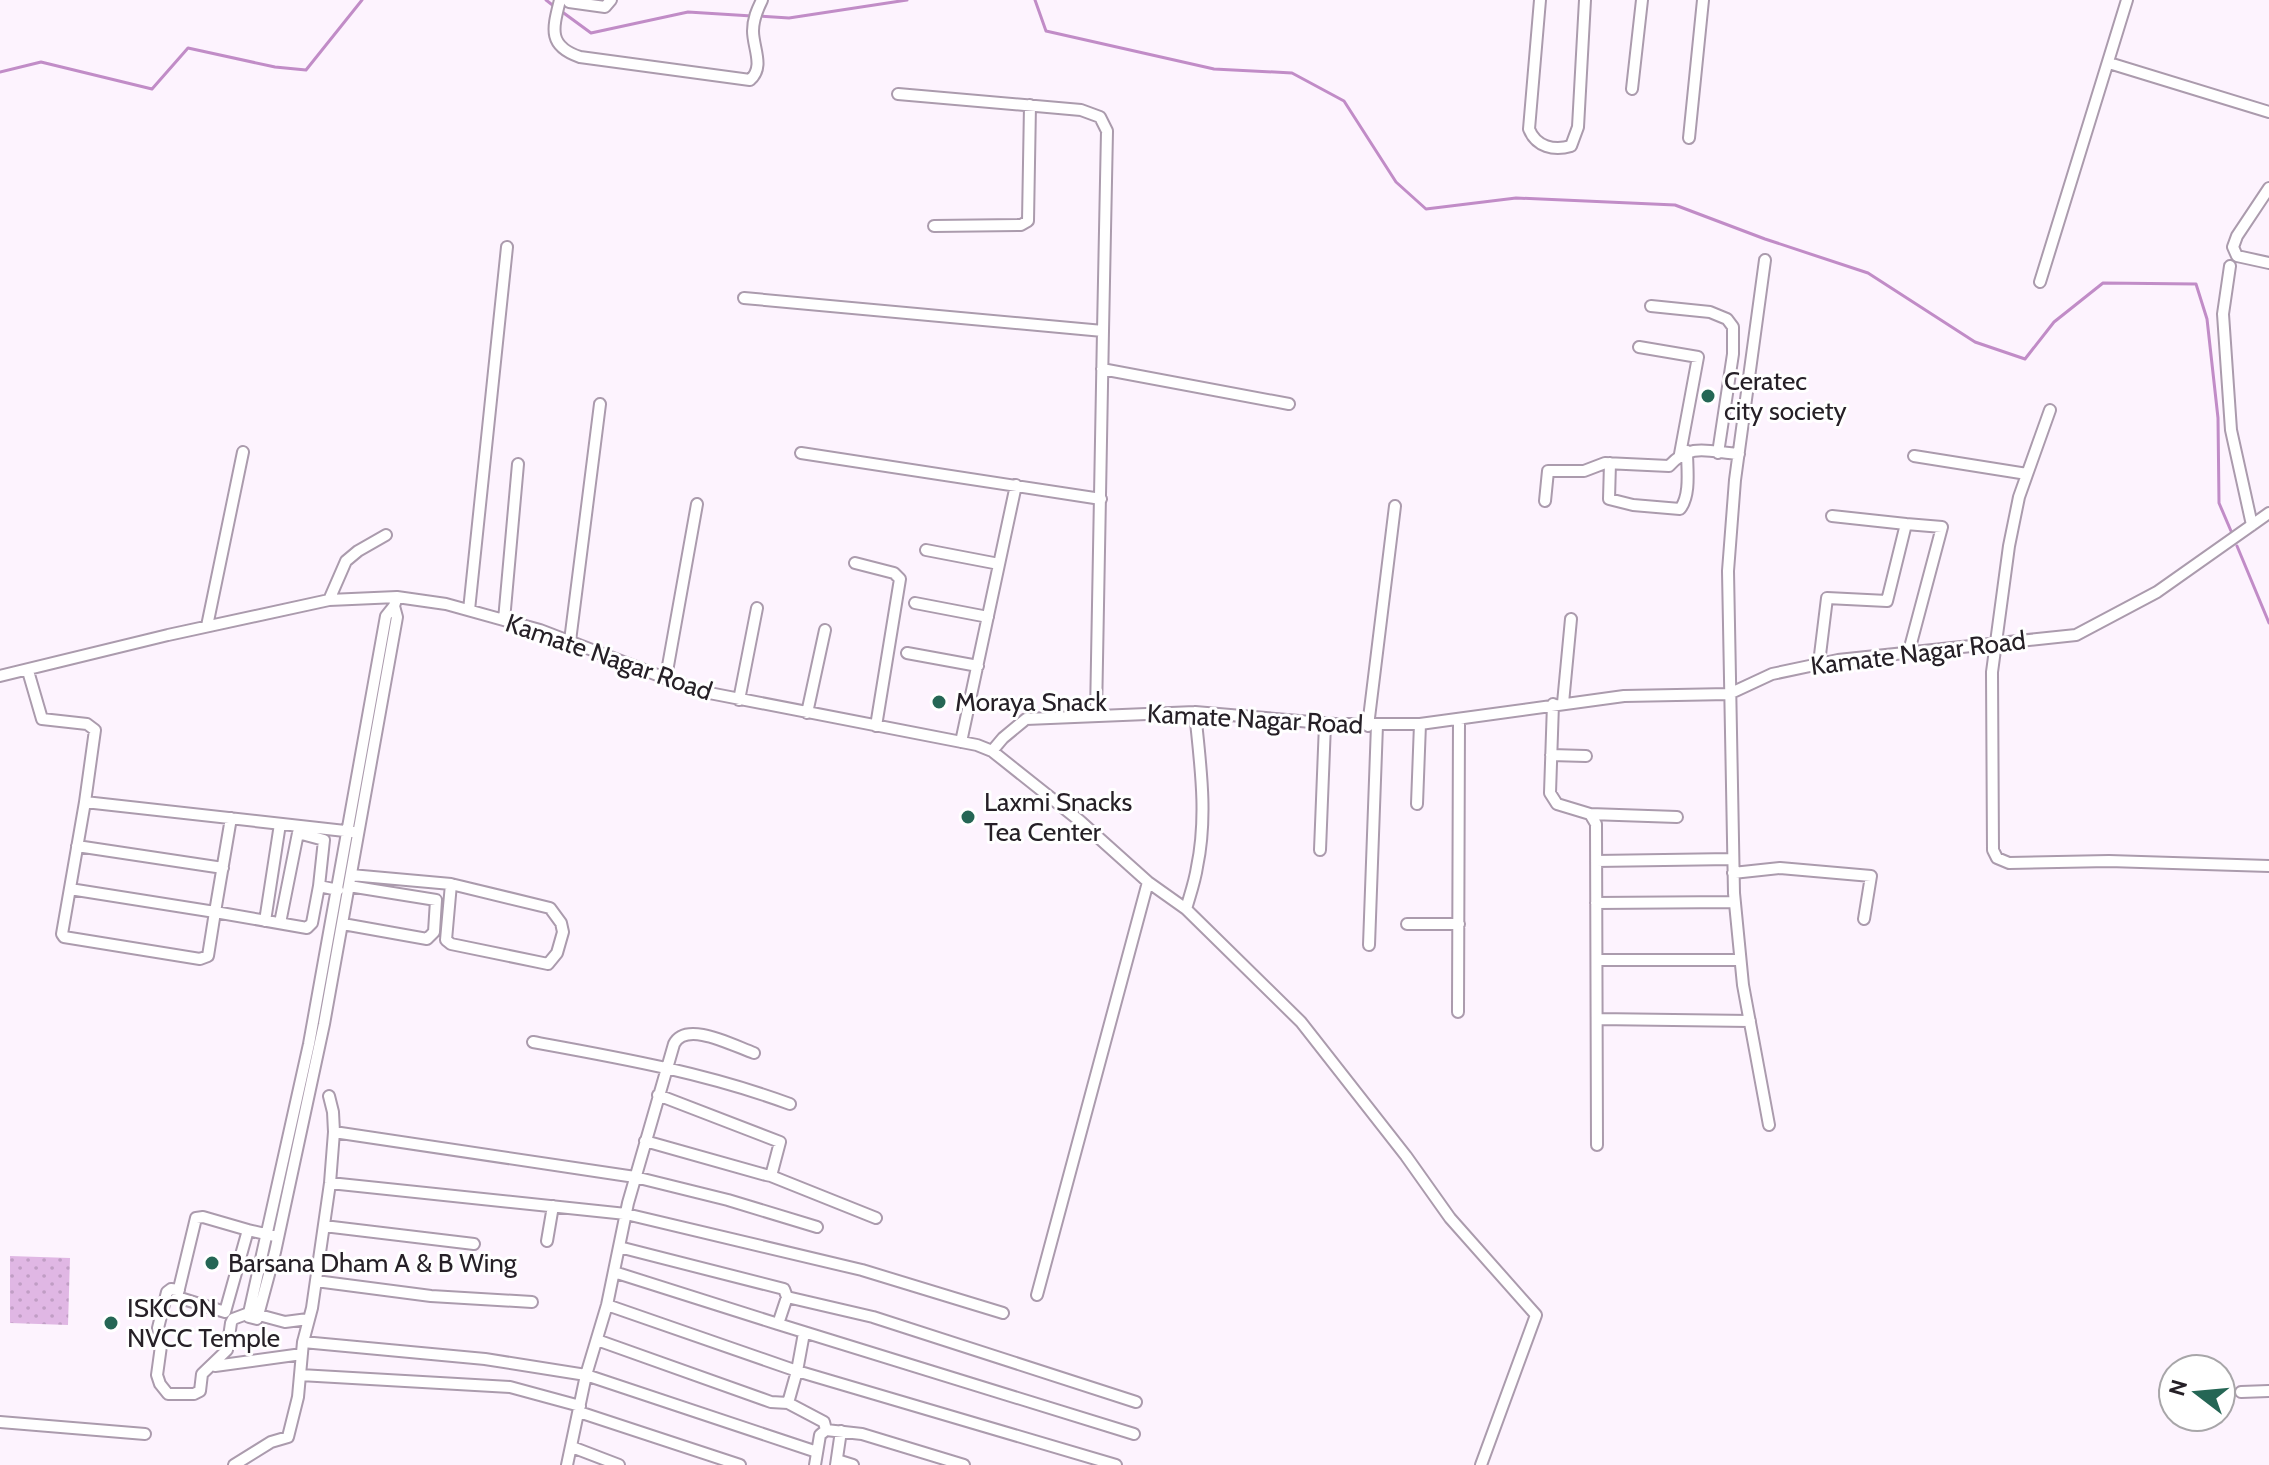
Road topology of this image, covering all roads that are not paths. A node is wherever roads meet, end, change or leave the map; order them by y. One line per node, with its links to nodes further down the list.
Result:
1 (611, 0): 8 (street)
2 (762, 0): 8 (street)
3 (1540, 0): 4 (street)
4 (1585, 0)
5 (1642, 0): 10 (street)
6 (1703, 0): 14 (street)
7 (2127, 0): 9 (street)
8 (563, 1)
9 (2109, 63): 13 (street); 21 (street)
10 (1632, 89)
11 (898, 94): 12 (street)
12 (1030, 105): 16 (street); 24 (street)
13 (2269, 112)
14 (1689, 138)
15 (2269, 188): 19 (street)
16 (934, 226)
17 (507, 247): 56 (street)
18 (1765, 260): 34 (street)
19 (2269, 263)
20 (2230, 266): 47 (street)
21 (2040, 282)
22 (744, 298): 24 (street)
23 (1651, 306): 33 (street)
24 (1103, 331): 26 (street)
25 (1639, 347): 32 (street)
26 (1102, 369): 28 (street); 40 (street)
27 (600, 404): 62 (street)
28 (1289, 404)
29 (2050, 410): 38 (street)
30 (243, 452): 60 (street)
31 (801, 453): 39 (street)
32 (1683, 453): 33 (street); 36 (street); 36 (street)
33 (1718, 453): 34 (street)
34 (1739, 454): 71 (street)
35 (1914, 456): 38 (street)
36 (1610, 463): 41 (street)
37 (518, 464): 59 (street)
38 (2027, 474): 63 (street)
39 (1016, 485): 40 (street); 51 (street)
40 (1101, 499): 76 (street)
41 (1545, 501)
42 (697, 504): 70 (street)
43 (1395, 506): 80 (street)
44 (2269, 513): 47 (street, Kamate Nagar Road)
45 (1832, 516): 46 (street)
46 (1906, 524): 64 (street); 66 (street)
47 (2252, 525): 63 (street, Kamate Nagar Road)
48 (386, 535): 52 (street)
49 (926, 550): 51 (street)
50 (855, 563): 81 (street)
51 (999, 564): 57 (street)
52 (329, 600): 53 (street, Kamate Nagar Road); 60 (street, Kamate Nagar Road)
53 (396, 602): 56 (street, Kamate Nagar Road); 92 (street)
54 (915, 603): 57 (street)
55 (757, 608): 72 (street)
56 (469, 610): 59 (street, Kamate Nagar Road)
57 (988, 617): 67 (street)
58 (1571, 619): 73 (street)
59 (504, 620): 62 (street, Kamate Nagar Road)
60 (207, 626): 68 (street, Kamate Nagar Road)
61 (825, 630): 75 (street)
62 (570, 641): 70 (street, Kamate Nagar Road)
63 (1995, 643): 64 (street, Kamate Nagar Road); 97 (street)
64 (1909, 651): 66 (street, Kamate Nagar Road)
65 (907, 653): 67 (street)
66 (1819, 663): 71 (street, Kamate Nagar Road)
67 (978, 666): 82 (street)
68 (28, 671): 69 (street, Kamate Nagar Road); 86 (street)
69 (0, 676)
70 (666, 677): 72 (street, Kamate Nagar Road)
71 (1729, 694): 73 (street, Kamate Nagar Road); 95 (street)
72 (739, 700): 75 (street, Kamate Nagar Road)
73 (1558, 704): 77 (street, Kamate Nagar Road); 84 (street)
74 (1195, 712): 76 (street, Kamate Nagar Road); 78 (street, Kamate Nagar Road); 107 (street)
75 (807, 713): 81 (street, Kamate Nagar Road)
76 (1096, 715): 83 (street, Kamate Nagar Road)
77 (1459, 719): 79 (street, Kamate Nagar Road); 114 (street)
78 (1325, 724): 80 (street, Kamate Nagar Road); 94 (street)
79 (1420, 724): 80 (street, Kamate Nagar Road); 87 (street)
80 (1372, 725): 115 (street)
81 (876, 726): 82 (street, Kamate Nagar Road)
82 (961, 742): 83 (street, Kamate Nagar Road)
83 (992, 751): 100 (street)
84 (1551, 755): 85 (street); 88 (street)
85 (1586, 756)
86 (85, 802): 90 (street); 93 (street)
87 (1417, 804)
88 (1590, 814): 89 (street); 96 (street)
89 (1677, 817)
90 (231, 818): 91 (street); 98 (street)
91 (280, 824): 92 (street); 110 (street)
92 (354, 832): 101 (street); 101 (street)
93 (77, 846): 98 (street); 104 (street)
94 (1320, 850)
95 (1732, 859): 96 (street); 99 (street)
96 (1596, 861): 106 (street)
97 (2269, 866)
98 (223, 868): 108 (street)
99 (1733, 873): 105 (street); 109 (street)
100 (1148, 882): 107 (street); 147 (street)
101 (346, 884): 102 (street); 103 (street); 112 (street); 112 (street); 140 (street)
102 (451, 884): 102 (street)
103 (319, 886): 111 (street); 111 (street)
104 (70, 889): 108 (street); 108 (street)
105 (1734, 902): 106 (street); 117 (street)
106 (1596, 903): 116 (street)
107 (1186, 909): 184 (street)
108 (215, 912): 110 (street)
109 (1864, 919)
110 (265, 921): 111 (street)
111 (280, 923)
112 (343, 924): 140 (street)
113 (1407, 924): 114 (street)
114 (1459, 924): 118 (street)
115 (1369, 945)
116 (1597, 960): 117 (street); 119 (street)
117 (1740, 960): 120 (street)
118 (1458, 1012)
119 (1597, 1019): 120 (street); 130 (street)
120 (1750, 1021): 127 (street)
121 (533, 1042): 123 (street)
122 (754, 1053): 123 (street)
123 (667, 1066): 124 (street); 126 (street)
124 (658, 1095): 129 (street); 131 (street)
125 (329, 1096): 128 (street)
126 (790, 1104)
127 (1769, 1125)
128 (334, 1132): 132 (street); 133 (street)
129 (645, 1141): 131 (street); 132 (street)
130 (1597, 1145)
131 (771, 1176): 136 (street)
132 (635, 1177): 135 (street); 138 (street)
133 (330, 1183): 134 (street); 137 (street)
134 (553, 1206): 135 (street); 141 (street)
135 (626, 1214): 143 (street); 151 (street)
136 (876, 1218)
137 (324, 1226): 142 (street); 145 (street)
138 (817, 1227)
139 (248, 1230): 140 (street); 146 (street); 146 (street)
140 (274, 1236): 152 (street)
141 (547, 1241)
142 (474, 1244)
143 (619, 1247): 144 (street); 148 (street)
144 (614, 1272): 150 (street); 154 (street)
145 (316, 1281): 149 (street); 153 (street)
146 (179, 1290): 152 (street)
147 (1037, 1295)
148 (787, 1297): 154 (street); 165 (street)
149 (532, 1302)
150 (607, 1305): 156 (street); 160 (street)
151 (1003, 1313)
152 (254, 1314): 153 (street)
153 (308, 1319): 157 (street)
154 (778, 1324): 155 (street)
155 (804, 1333): 160 (street); 172 (street)
156 (597, 1340): 162 (street); 166 (street)
157 (303, 1342): 158 (street); 162 (street)
158 (302, 1354): 159 (street); 161 (street)
159 (215, 1366)
160 (797, 1371): 166 (street); 183 (street)
161 (300, 1375): 167 (street); 176 (street)
162 (586, 1375): 167 (street); 174 (street)
163 (2269, 1391): 164 (street)
164 (2241, 1392)
165 (1136, 1402)
166 (788, 1403): 169 (street)
167 (580, 1409): 173 (street); 179 (street)
168 (0, 1422): 171 (street)
169 (826, 1430): 170 (street); 174 (street)
170 (841, 1431): 175 (street); 182 (street)
171 (145, 1434)
172 (1134, 1434)
173 (572, 1447): 177 (street); 178 (street)
174 (817, 1452): 180 (street)
175 (836, 1463): 181 (street)
176 (234, 1465)
177 (567, 1465)
178 (619, 1465)
179 (740, 1465)
180 (815, 1465)
181 (853, 1465)
182 (964, 1465)
183 (1116, 1465)
184 (1481, 1465)

